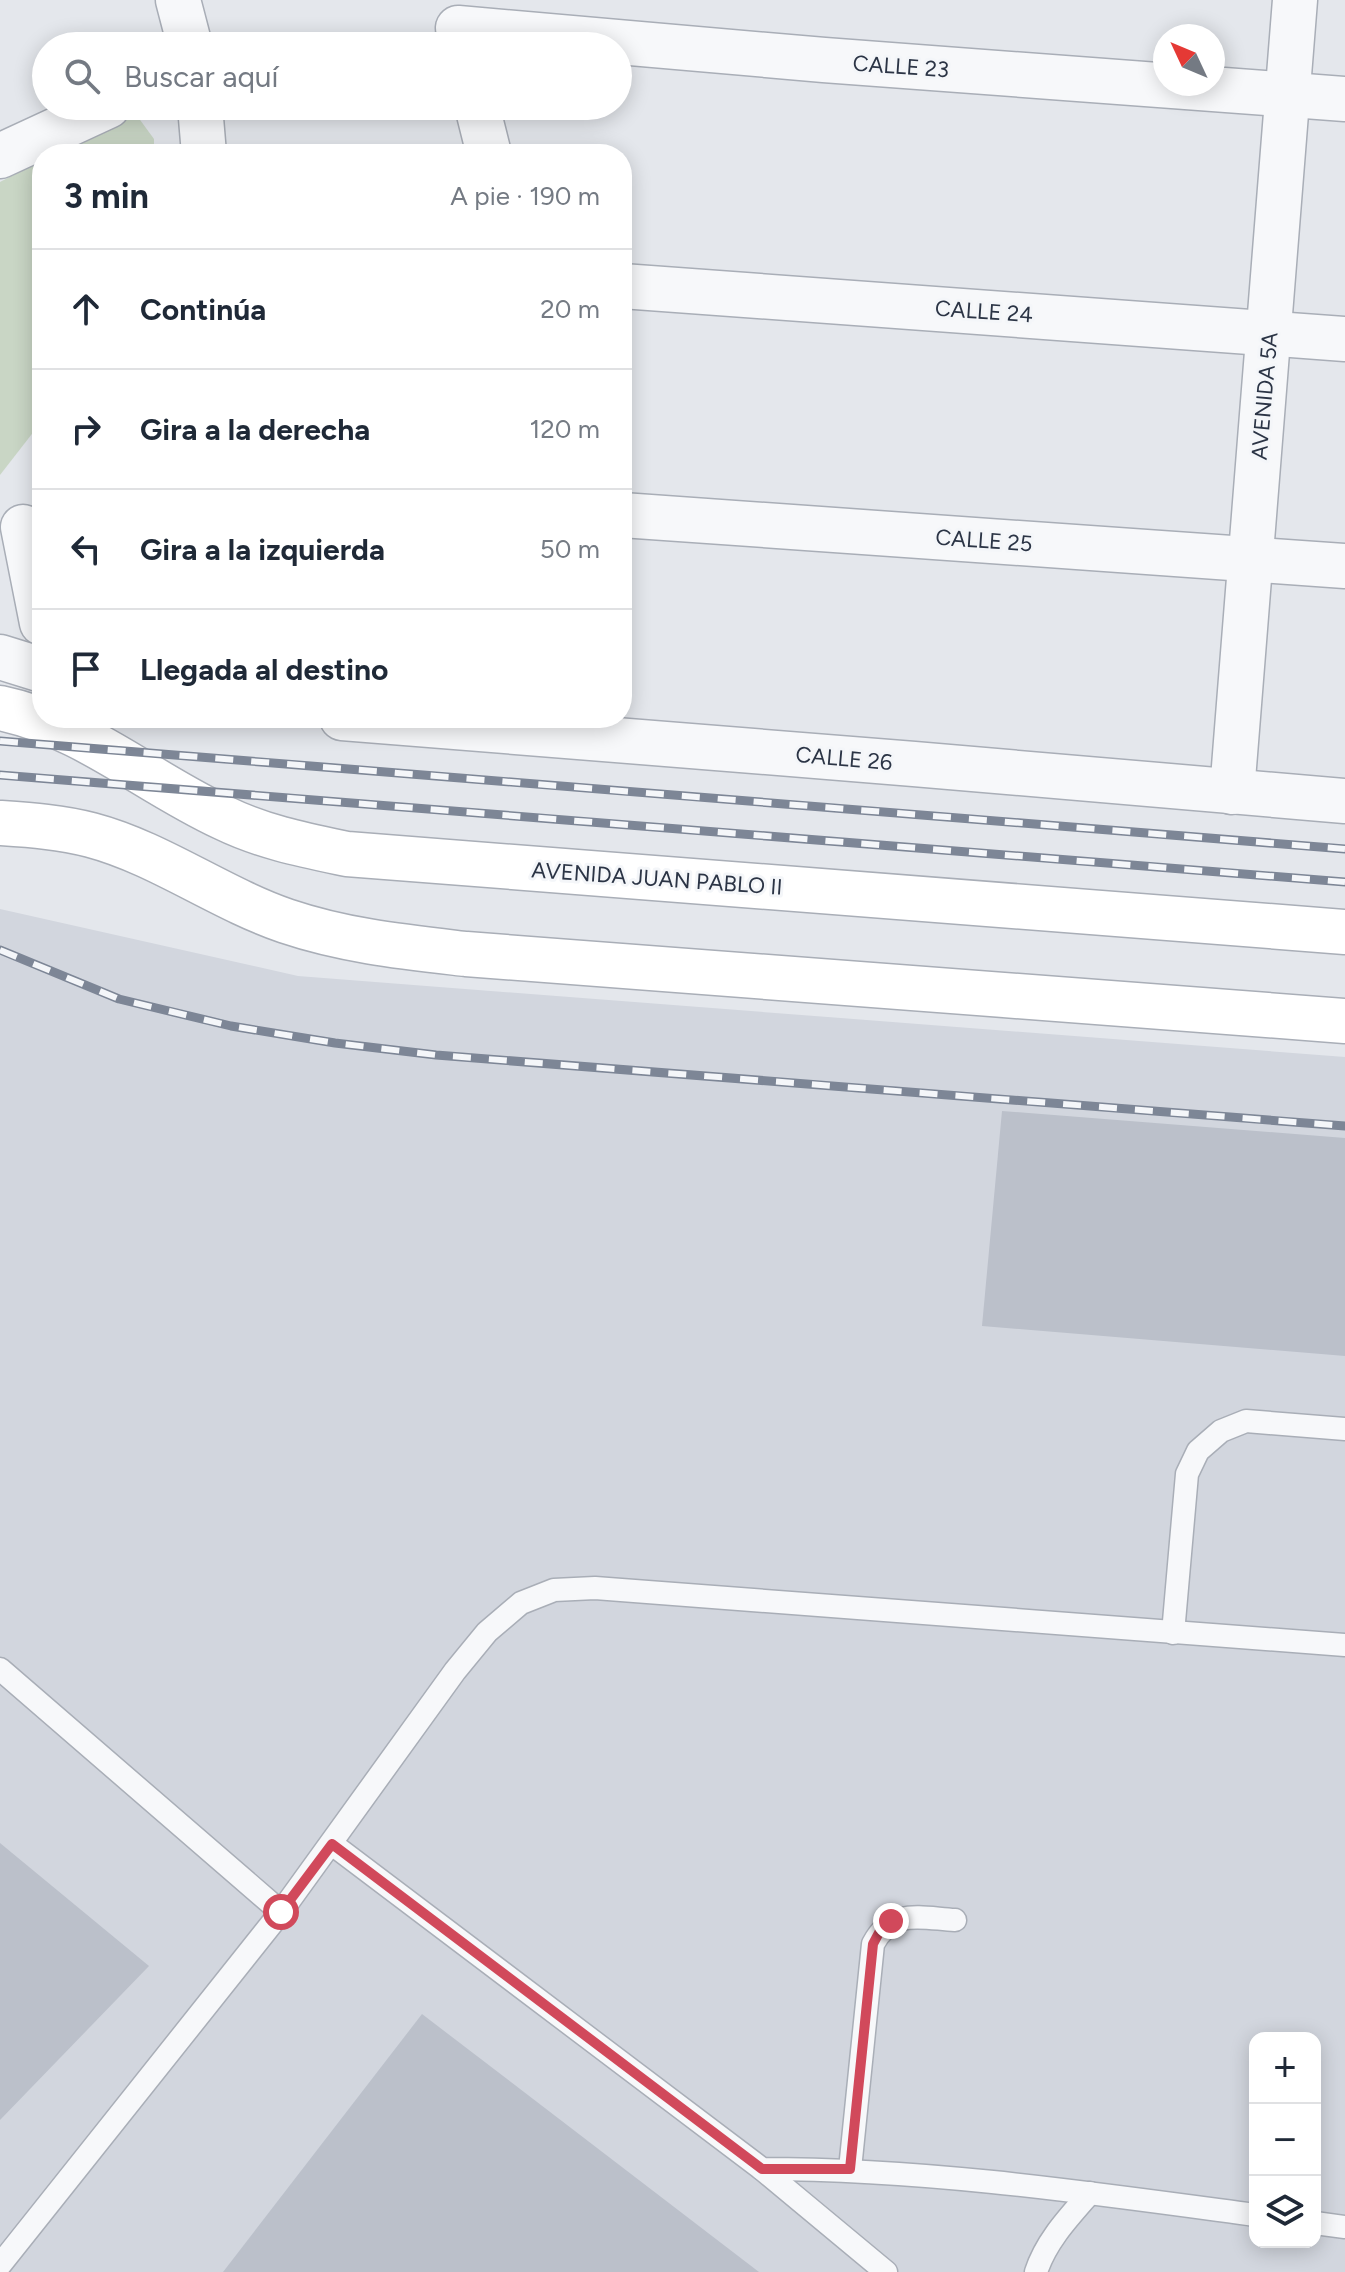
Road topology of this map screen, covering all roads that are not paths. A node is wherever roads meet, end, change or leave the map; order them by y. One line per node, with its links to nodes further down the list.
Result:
1 (178, 0): 4 (street)
2 (1295, 0): 7 (street, AVENIDA 5A)
3 (457, 25): 5 (street, CALLE 23)
4 (186, 32)
5 (530, 32)
6 (632, 42): 7 (street, CALLE 23)
7 (1286, 94): 8 (street, CALLE 23); 16 (street, AVENIDA 5A)
8 (1345, 99)
9 (78, 120): 14 (street)
10 (201, 120): 12 (street)
11 (480, 120): 13 (street)
12 (203, 144)
13 (486, 144)
14 (0, 156)
15 (632, 287): 16 (street, CALLE 24)
16 (1269, 332): 17 (street, CALLE 24); 20 (street, AVENIDA 5A)
17 (1345, 339)
18 (632, 516): 20 (street, CALLE 25)
19 (22, 526): 22 (street)
20 (1251, 558): 21 (street, CALLE 25); 29 (street, AVENIDA 5A)
21 (1345, 566)
22 (32, 574)
23 (0, 657): 24 (street)
24 (32, 667)
25 (0, 708): 26 (main road, AVENIDA JUAN PABLO II)
26 (32, 718)
27 (66, 728): 32 (main road, AVENIDA JUAN PABLO II)
28 (468, 728): 29 (street, CALLE 26)
29 (1232, 792): 30 (street, CALLE 26)
30 (1345, 801)
31 (0, 823): 33 (main road)
32 (1345, 932)
33 (1345, 1021)
34 (1345, 1429): 35 (lane)
35 (1173, 1633): 36 (lane); 38 (lane)
36 (1345, 1645)
37 (0, 1669): 39 (lane)
38 (332, 1844): 39 (lane); 41 (lane)
39 (281, 1912): 47 (lane)
40 (955, 1920): 42 (lane)
41 (762, 2169): 42 (lane); 48 (lane)
42 (850, 2169): 43 (lane)
43 (1090, 2193): 44 (lane); 49 (lane)
44 (1249, 2214)
45 (1321, 2224): 46 (lane)
46 (1345, 2227)
47 (0, 2265)
48 (886, 2272)
49 (1036, 2272)

